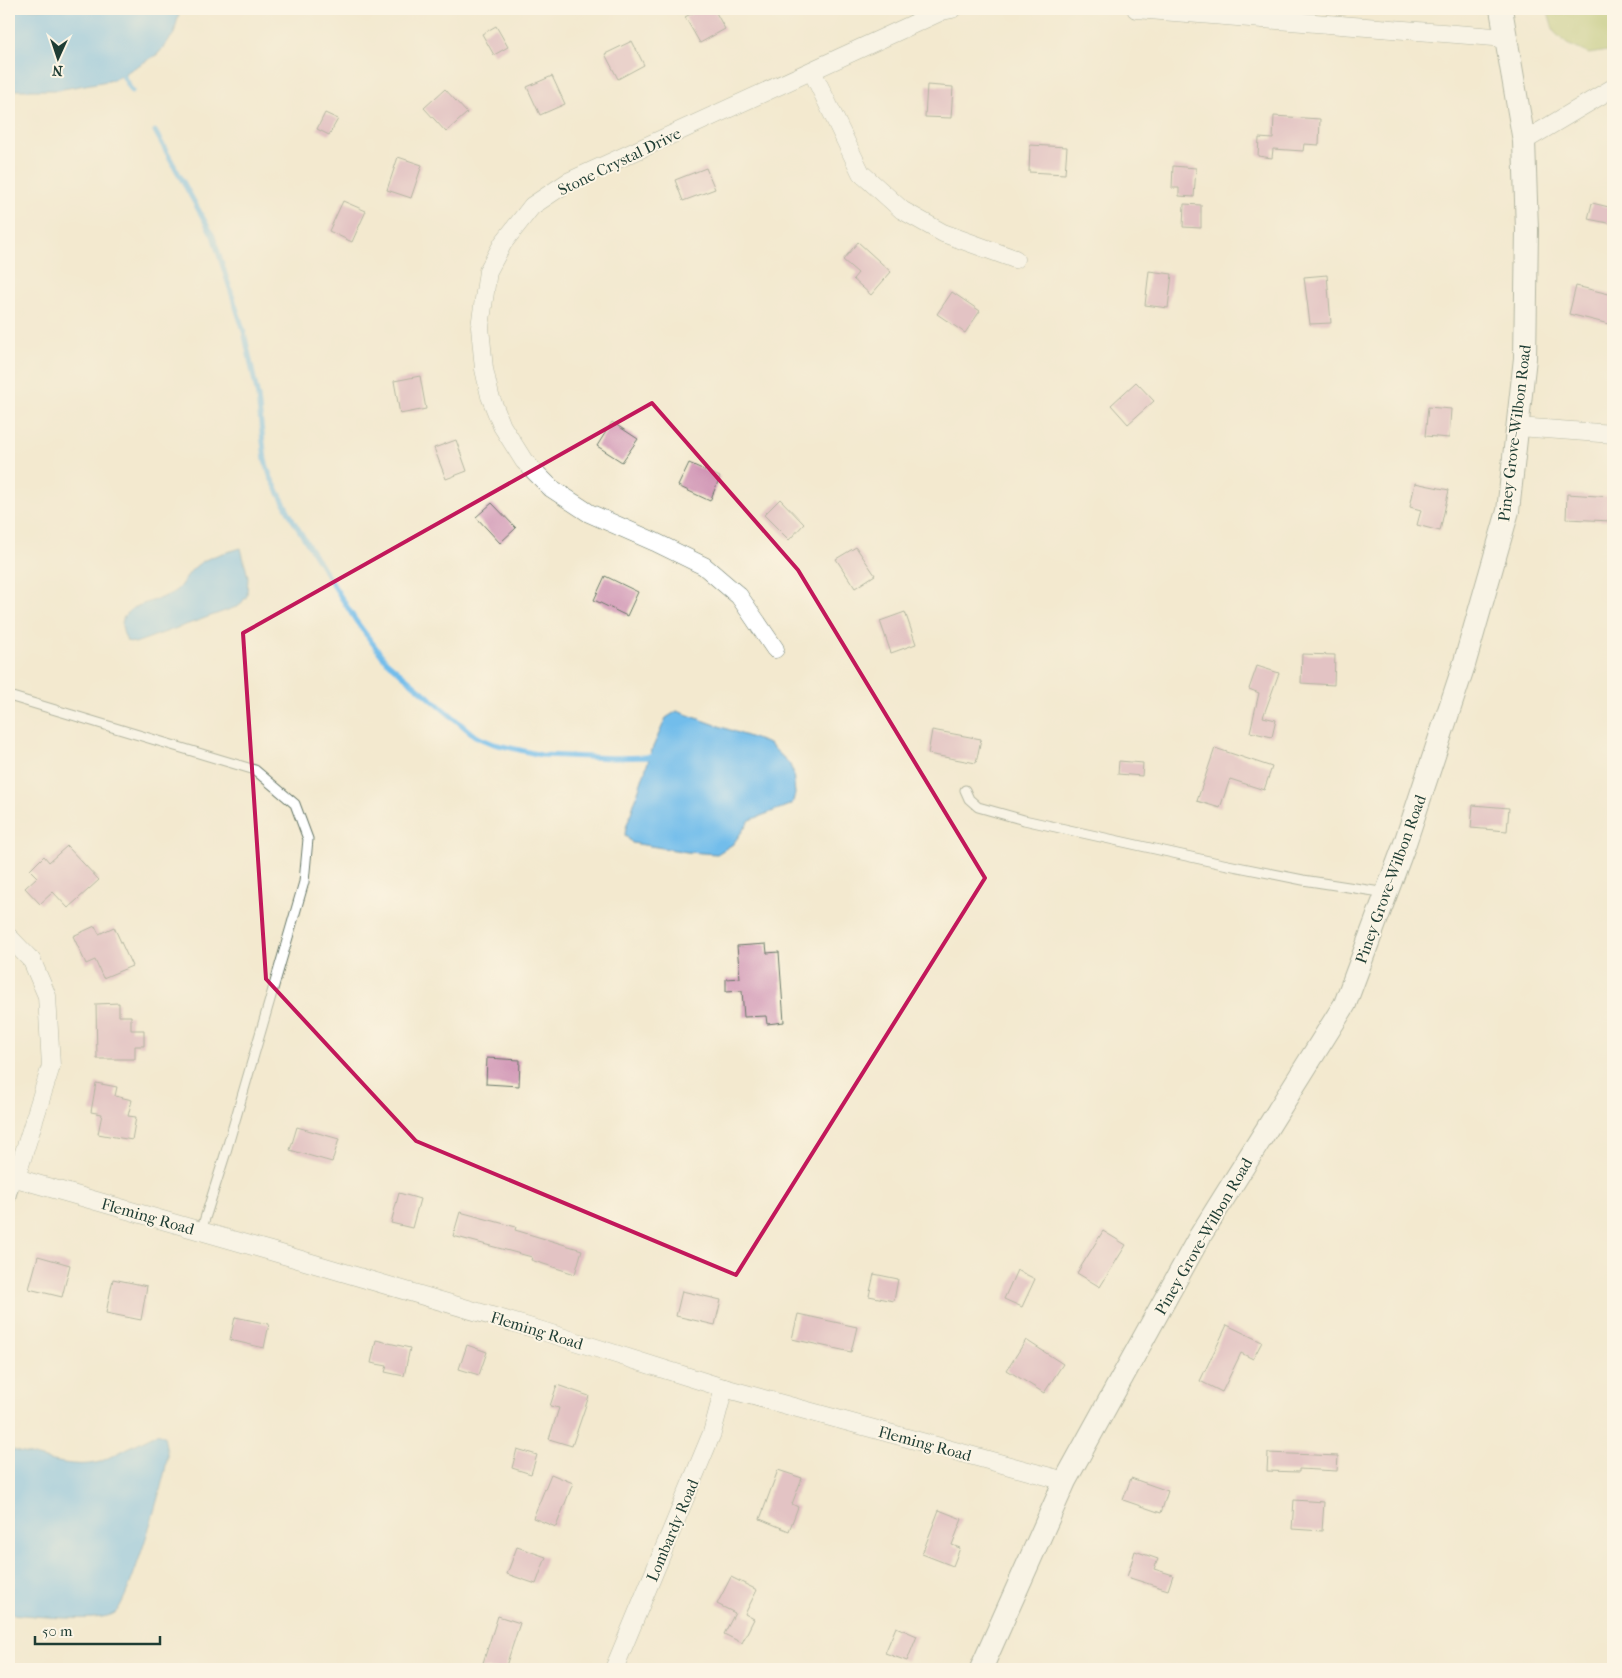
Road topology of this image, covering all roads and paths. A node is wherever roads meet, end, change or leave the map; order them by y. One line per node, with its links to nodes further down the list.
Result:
1 (952, 9): 5 (street, Stone Crystal Drive)
2 (1136, 9): 4 (street)
3 (1501, 9): 4 (street, Piney Grove-Wilbon Road)
4 (1507, 38): 7 (street, Piney Grove-Wilbon Road)
5 (812, 71): 8 (street); 11 (street, Stone Crystal Drive)
6 (1613, 88): 7 (street)
7 (1524, 141): 9 (street, Piney Grove-Wilbon Road)
8 (1015, 259)
9 (1518, 427): 10 (street); 14 (street, Piney Grove-Wilbon Road)
10 (1613, 434)
11 (775, 649)
12 (9, 696): 18 (lane)
13 (965, 790): 14 (lane)
14 (1387, 893): 20 (street, Piney Grove-Wilbon Road)
15 (9, 937): 16 (street)
16 (12, 1177): 17 (lane); 18 (street, Fleming Road)
17 (9, 1203)
18 (201, 1231): 19 (street, Fleming Road)
19 (724, 1388): 20 (street, Fleming Road); 21 (street, Lombardy Road)
20 (1065, 1481): 22 (street, Piney Grove-Wilbon Road)
21 (614, 1669)
22 (981, 1669)

